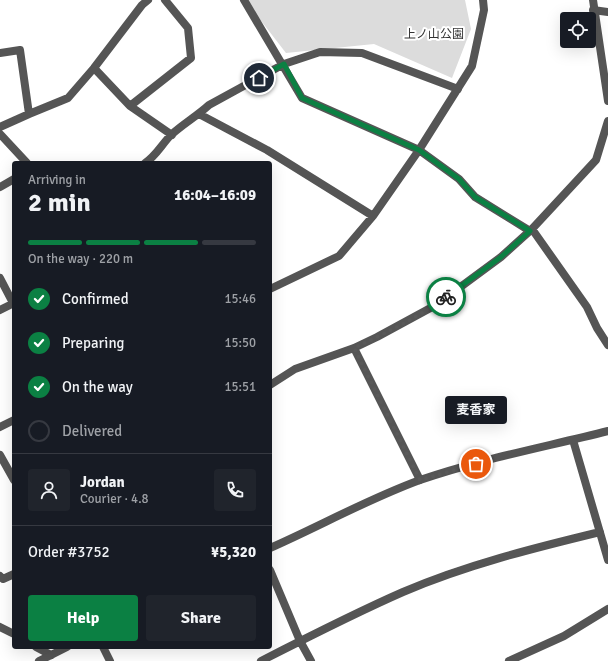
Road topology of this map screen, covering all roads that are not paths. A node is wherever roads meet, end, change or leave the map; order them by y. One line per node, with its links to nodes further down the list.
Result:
1 (148, 0): 10 (street)
2 (166, 0): 13 (street)
3 (244, 0): 9 (street)
4 (483, 0): 11 (street)
5 (593, 0): 6 (street)
6 (594, 10): 7 (street); 12 (street)
7 (608, 12)
8 (0, 53): 14 (street)
9 (284, 64): 11 (street); 15 (street); 20 (street)
10 (94, 68): 13 (street); 14 (street)
11 (458, 89): 20 (street)
12 (608, 100)
13 (130, 106): 19 (street)
14 (28, 114): 17 (street)
15 (199, 114): 19 (street); 25 (street)
16 (608, 121): 26 (street)
17 (0, 127)
18 (0, 134): 22 (street)
19 (172, 135): 21 (street)
20 (419, 150): 25 (street); 26 (street)
21 (156, 160)
22 (25, 161)
23 (12, 180): 24 (street)
24 (0, 187)
25 (373, 216): 28 (street)
26 (531, 230): 32 (street); 33 (street)
27 (0, 278): 29 (street)
28 (272, 288)
29 (12, 299)
30 (12, 304): 31 (street)
31 (0, 310)
32 (608, 345)
33 (354, 348): 34 (street); 41 (street)
34 (272, 384)
35 (12, 421): 36 (street)
36 (0, 427)
37 (608, 431): 38 (street)
38 (573, 440): 41 (street); 42 (street)
39 (0, 455): 40 (street)
40 (12, 476)
41 (420, 480): 43 (street)
42 (600, 532): 44 (street); 51 (street)
43 (272, 547)
44 (608, 560)
45 (12, 575): 47 (street)
46 (272, 575): 51 (street)
47 (0, 576)
48 (608, 609): 60 (street)
49 (0, 626): 50 (street)
50 (12, 633)
51 (300, 641): 58 (street); 59 (street)
52 (40, 649): 55 (street)
53 (63, 649): 55 (street)
54 (104, 649): 57 (street)
55 (51, 655): 56 (street)
56 (38, 661)
57 (110, 661)
58 (261, 661)
59 (311, 661)
60 (508, 661)

